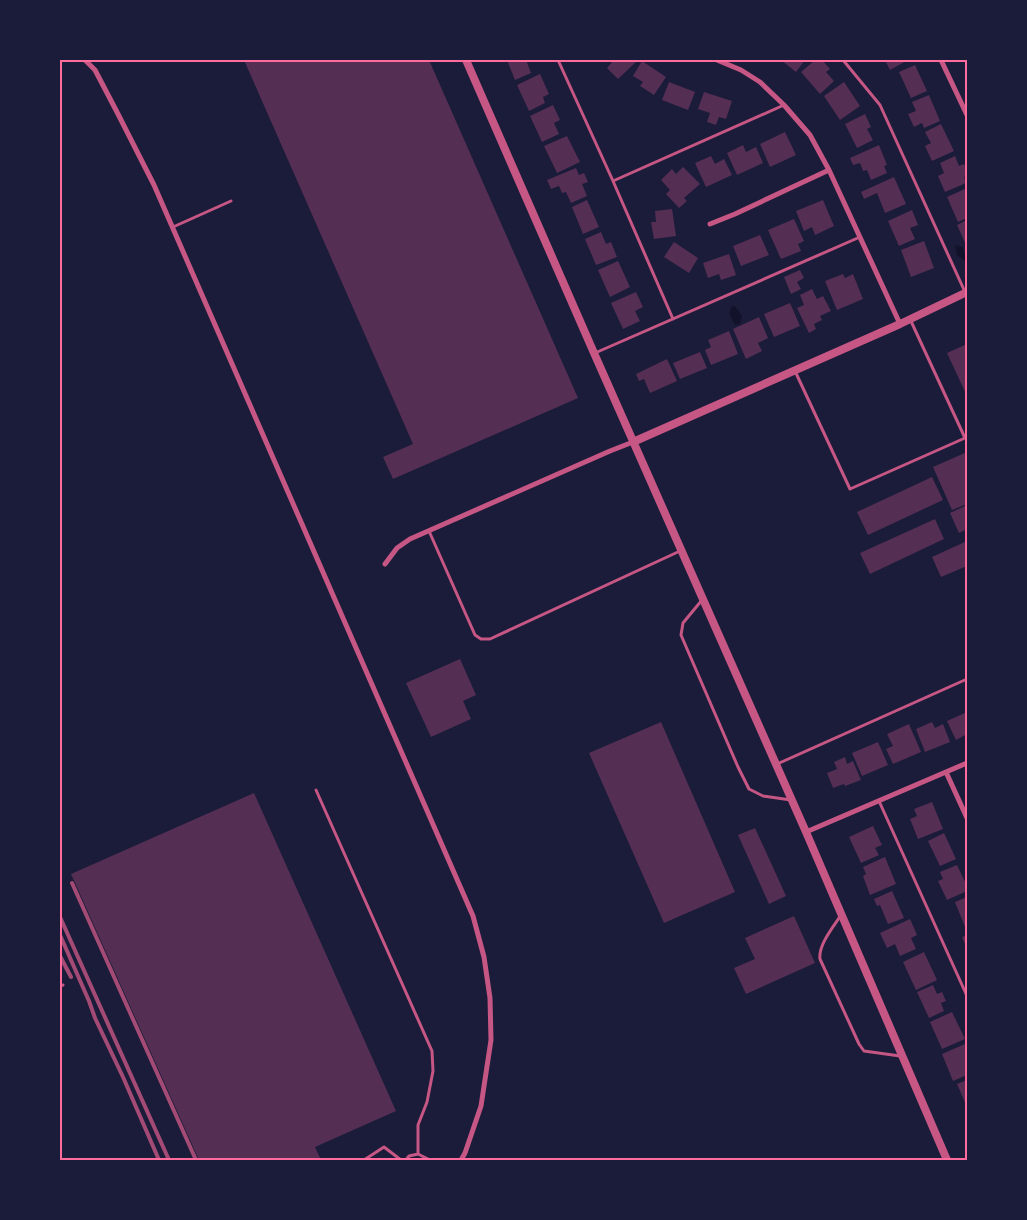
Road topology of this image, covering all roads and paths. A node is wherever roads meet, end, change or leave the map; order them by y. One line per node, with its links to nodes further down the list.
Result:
1 (85, 60): 13 (street)
2 (466, 60): 19 (street)
3 (558, 60): 10 (lane)
4 (717, 60): 7 (street)
5 (842, 60): 15 (lane)
6 (941, 60): 8 (street)
7 (784, 105): 9 (street); 10 (lane)
8 (967, 115)
9 (829, 170): 12 (street); 14 (street)
10 (613, 181): 16 (lane)
11 (232, 201): 13 (lane)
12 (710, 224)
13 (172, 228): 43 (street)
14 (860, 237): 16 (lane); 18 (street)
15 (966, 292): 17 (street)
16 (673, 319): 19 (lane)
17 (910, 320): 18 (street); 20 (lane)
18 (900, 324): 20 (street)
19 (594, 354): 21 (street)
20 (795, 371): 21 (street)
21 (633, 442): 22 (street); 23 (street)
22 (429, 530): 23 (lane); 24 (street)
23 (681, 550): 25 (street)
24 (385, 564)
25 (703, 599): 28 (street); 31 (lane)
26 (967, 679): 28 (lane)
27 (967, 762): 29 (street)
28 (776, 764): 31 (street)
29 (946, 772): 32 (street); 33 (street)
30 (316, 790): 38 (lane)
31 (792, 800): 34 (street)
32 (879, 801): 34 (street); 36 (lane)
33 (967, 818)
34 (806, 832): 35 (street)
35 (842, 914): 37 (street); 37 (lane)
36 (967, 996)
37 (903, 1056): 44 (street)
38 (418, 1154): 41 (lane); 42 (lane)
39 (364, 1160): 40 (lane)
40 (401, 1160)
41 (406, 1160)
42 (430, 1160)
43 (461, 1160)
44 (946, 1160)

